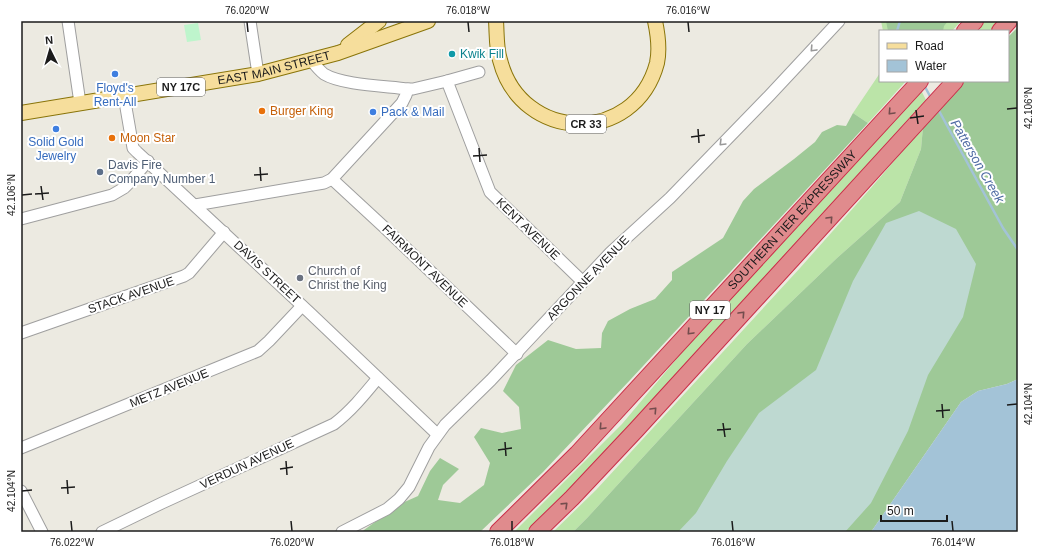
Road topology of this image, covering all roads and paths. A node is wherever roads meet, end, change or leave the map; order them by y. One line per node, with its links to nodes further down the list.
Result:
1 (68, 21): 21 (street)
2 (250, 21): 15 (street)
3 (379, 21): 12 (main road)
4 (428, 21): 12 (main road, EAST MAIN STREET / NY 17C)
5 (656, 21): 9 (main road, CR 33)
6 (839, 21): 28 (street, ARGONNE AVENUE, one-way to 28)
7 (975, 21): 10 (highway)
8 (1009, 21): 11 (highway)
9 (497, 28)
10 (967, 30)
11 (1001, 30)
12 (338, 52): 13 (main road, EAST MAIN STREET / NY 17C)
13 (311, 60): 15 (main road, EAST MAIN STREET / NY 17C); 19 (street)
14 (479, 72): 16 (street)
15 (258, 74): 20 (main road, EAST MAIN STREET / NY 17C)
16 (447, 81): 19 (street); 28 (street, KENT AVENUE)
17 (919, 82): 40 (highway, SOUTHERN TIER EXPRESSWAY / NY 17, one-way to 40)
18 (955, 82): 41 (highway, NY 17, one-way to 18)
19 (408, 89): 24 (street)
20 (124, 96): 21 (main road, EAST MAIN STREET / NY 17C); 23 (street, DAVIS STREET)
21 (80, 103): 22 (main road, EAST MAIN STREET / NY 17C)
22 (21, 113)
23 (148, 161): 25 (street, DAVIS STREET); 26 (street)
24 (332, 179): 25 (street); 31 (street, FAIRMONT AVENUE)
25 (195, 205): 27 (street, DAVIS STREET)
26 (21, 220)
27 (224, 232): 29 (street, DAVIS STREET); 30 (street, STACK AVENUE)
28 (583, 282): 31 (street, ARGONNE AVENUE)
29 (302, 306): 32 (street, DAVIS STREET); 34 (street, METZ AVENUE)
30 (21, 333)
31 (516, 354): 33 (street, ARGONNE AVENUE)
32 (378, 378): 33 (street, DAVIS STREET); 38 (street, VERDUN AVENUE)
33 (437, 434): 39 (street, ARGONNE AVENUE)
34 (21, 448)
35 (21, 491): 36 (street)
36 (26, 512): 37 (street)
37 (42, 532)
38 (102, 532)
39 (342, 532)
40 (498, 532)
41 (537, 532)

